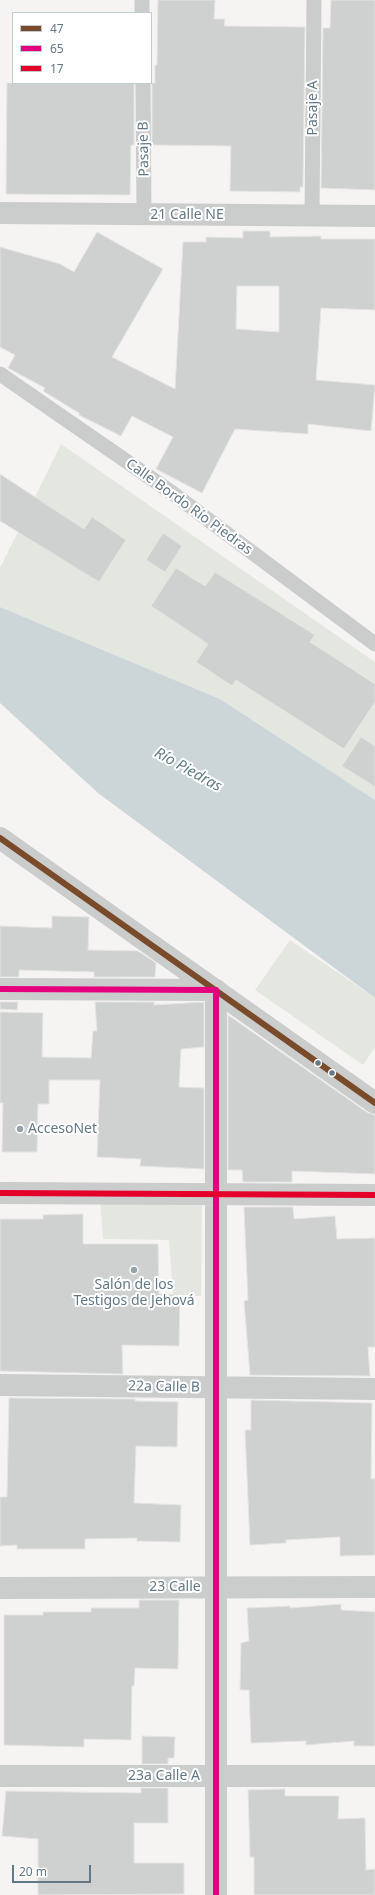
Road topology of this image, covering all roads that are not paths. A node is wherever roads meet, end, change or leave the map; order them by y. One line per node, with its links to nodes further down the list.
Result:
1 (142, 0): 3 (lane)
2 (314, 0): 7 (lane, Pasaje A)
3 (142, 12)
4 (143, 84): 6 (lane, Pasaje B)
5 (0, 213): 6 (street, 21 Calle NE)
6 (144, 214): 7 (street, 21 Calle NE)
7 (312, 216): 8 (street, 21 Calle NE)
8 (375, 216)
9 (0, 374): 10 (lane, Calle Bordo Río Piedras)
10 (375, 644)
11 (0, 838): 13 (street)
12 (0, 990): 13 (street)
13 (216, 990): 14 (street); 16 (street)
14 (375, 1103)
15 (0, 1193): 16 (street)
16 (216, 1194): 17 (street); 19 (street)
17 (375, 1195)
18 (0, 1385): 19 (street, 22a Calle B)
19 (216, 1387): 20 (street, 22a Calle B); 21 (street)
20 (375, 1389)
21 (216, 1587): 22 (street, 23 Calle); 23 (street, 23 Calle); 25 (street)
22 (375, 1587)
23 (0, 1588)
24 (0, 1776): 25 (street, 23a Calle A)
25 (216, 1776): 26 (street, 23a Calle A); 27 (street)
26 (375, 1776)
27 (216, 1895)

